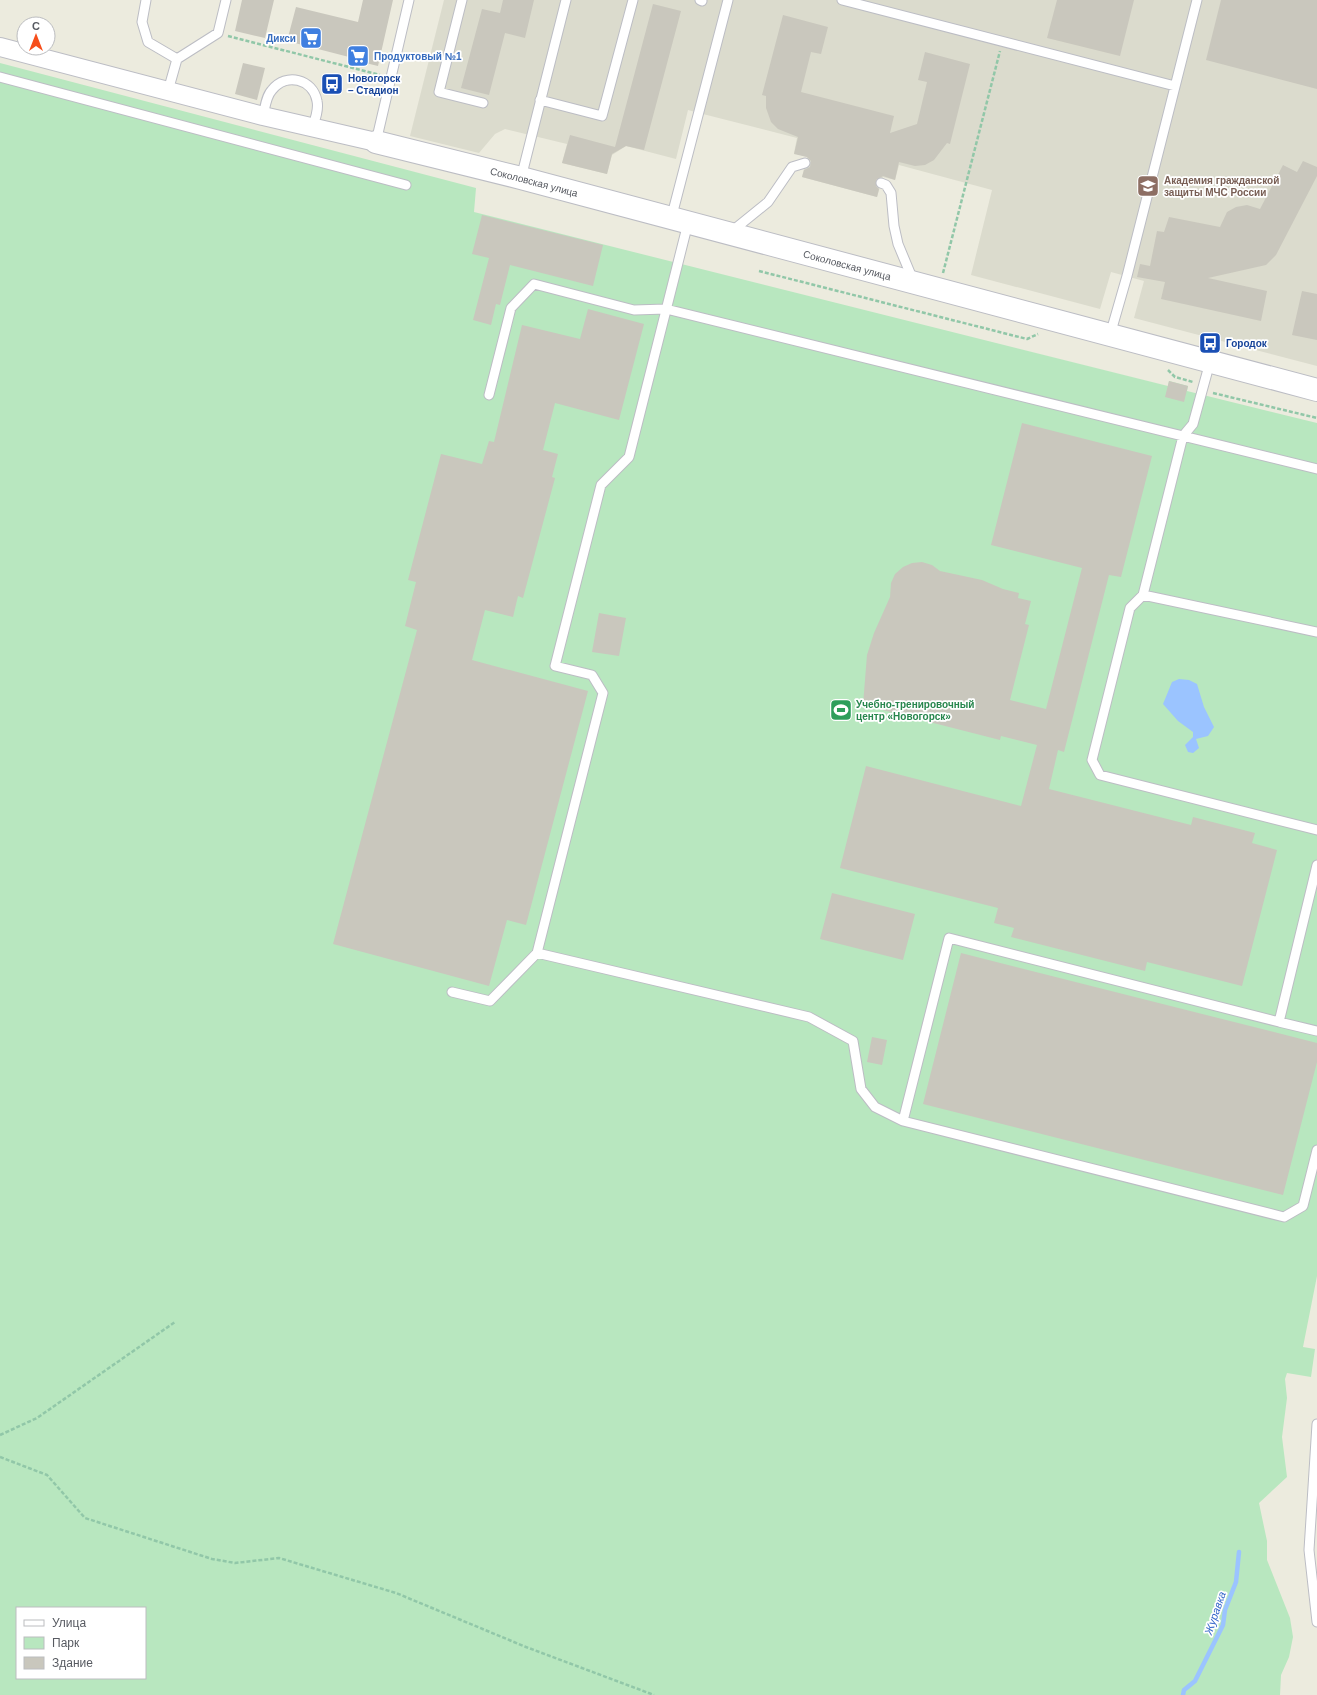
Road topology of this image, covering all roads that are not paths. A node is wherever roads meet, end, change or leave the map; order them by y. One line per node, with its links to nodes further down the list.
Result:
1 (146, 0): 11 (lane)
2 (226, 0): 11 (lane)
3 (409, 0): 19 (lane)
4 (462, 0): 16 (lane)
5 (566, 0): 15 (lane)
6 (632, 0): 15 (lane)
7 (728, 0): 24 (lane)
8 (842, 0): 13 (lane)
9 (1197, 0): 13 (lane)
10 (0, 47): 14 (street)
11 (177, 59): 14 (lane)
12 (0, 77): 23 (lane)
13 (1175, 86): 28 (lane)
14 (168, 91): 17 (street)
15 (540, 100): 21 (lane)
16 (482, 103)
17 (263, 116): 18 (street); 18 (lane)
18 (312, 128): 19 (street)
19 (376, 142): 21 (street, Соколовская улица)
20 (806, 163): 25 (lane)
21 (521, 178): 24 (street, Соколовская улица)
22 (881, 183): 26 (lane)
23 (406, 185)
24 (680, 221): 25 (street, Соколовская улица); 27 (lane)
25 (728, 234): 26 (street, Соколовская улица)
26 (914, 283): 28 (street, Соколовская улица)
27 (666, 309): 31 (lane); 32 (lane); 38 (lane)
28 (1110, 335): 29 (street, Соколовская улица)
29 (1210, 362): 30 (street, Соколовская улица); 32 (lane)
30 (1317, 390)
31 (489, 395)
32 (1183, 436): 33 (lane); 34 (lane)
33 (1317, 469)
34 (1143, 595): 35 (lane); 36 (lane)
35 (1317, 632)
36 (1317, 830)
37 (1317, 865): 40 (lane)
38 (537, 953): 39 (lane); 42 (lane)
39 (452, 992)
40 (1279, 1022): 41 (lane); 42 (lane)
41 (1317, 1031)
42 (903, 1121): 43 (lane)
43 (1317, 1150)
44 (1317, 1424): 45 (lane)
45 (1317, 1622)

